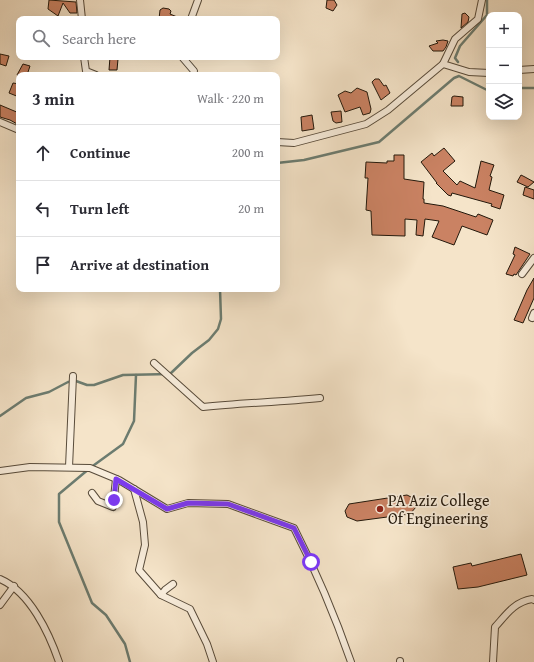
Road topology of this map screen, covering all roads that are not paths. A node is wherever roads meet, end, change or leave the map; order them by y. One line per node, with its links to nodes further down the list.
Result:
1 (80, 0): 4 (street)
2 (198, 0): 5 (street)
3 (482, 0): 8 (street)
4 (82, 16)
5 (192, 16)
6 (84, 60): 11 (street)
7 (185, 60): 12 (street)
8 (443, 64): 13 (street); 16 (street)
9 (534, 69): 10 (street)
10 (522, 70)
11 (85, 72)
12 (194, 72)
13 (486, 74)
14 (0, 122): 15 (street)
15 (16, 129)
16 (280, 142)
17 (534, 258): 18 (street)
18 (522, 274)
19 (154, 363): 21 (street)
20 (73, 376): 22 (street)
21 (320, 398)
22 (69, 467): 23 (street); 24 (street)
23 (0, 471)
24 (116, 479): 25 (street); 26 (street)
25 (134, 489): 30 (street); 35 (street)
26 (92, 493)
27 (0, 579): 29 (street)
28 (173, 584): 30 (street)
29 (14, 586): 32 (street); 33 (street)
30 (162, 595): 34 (street)
31 (534, 600): 36 (street)
32 (0, 605)
33 (59, 662)
34 (212, 662)
35 (351, 662)
36 (493, 662)

